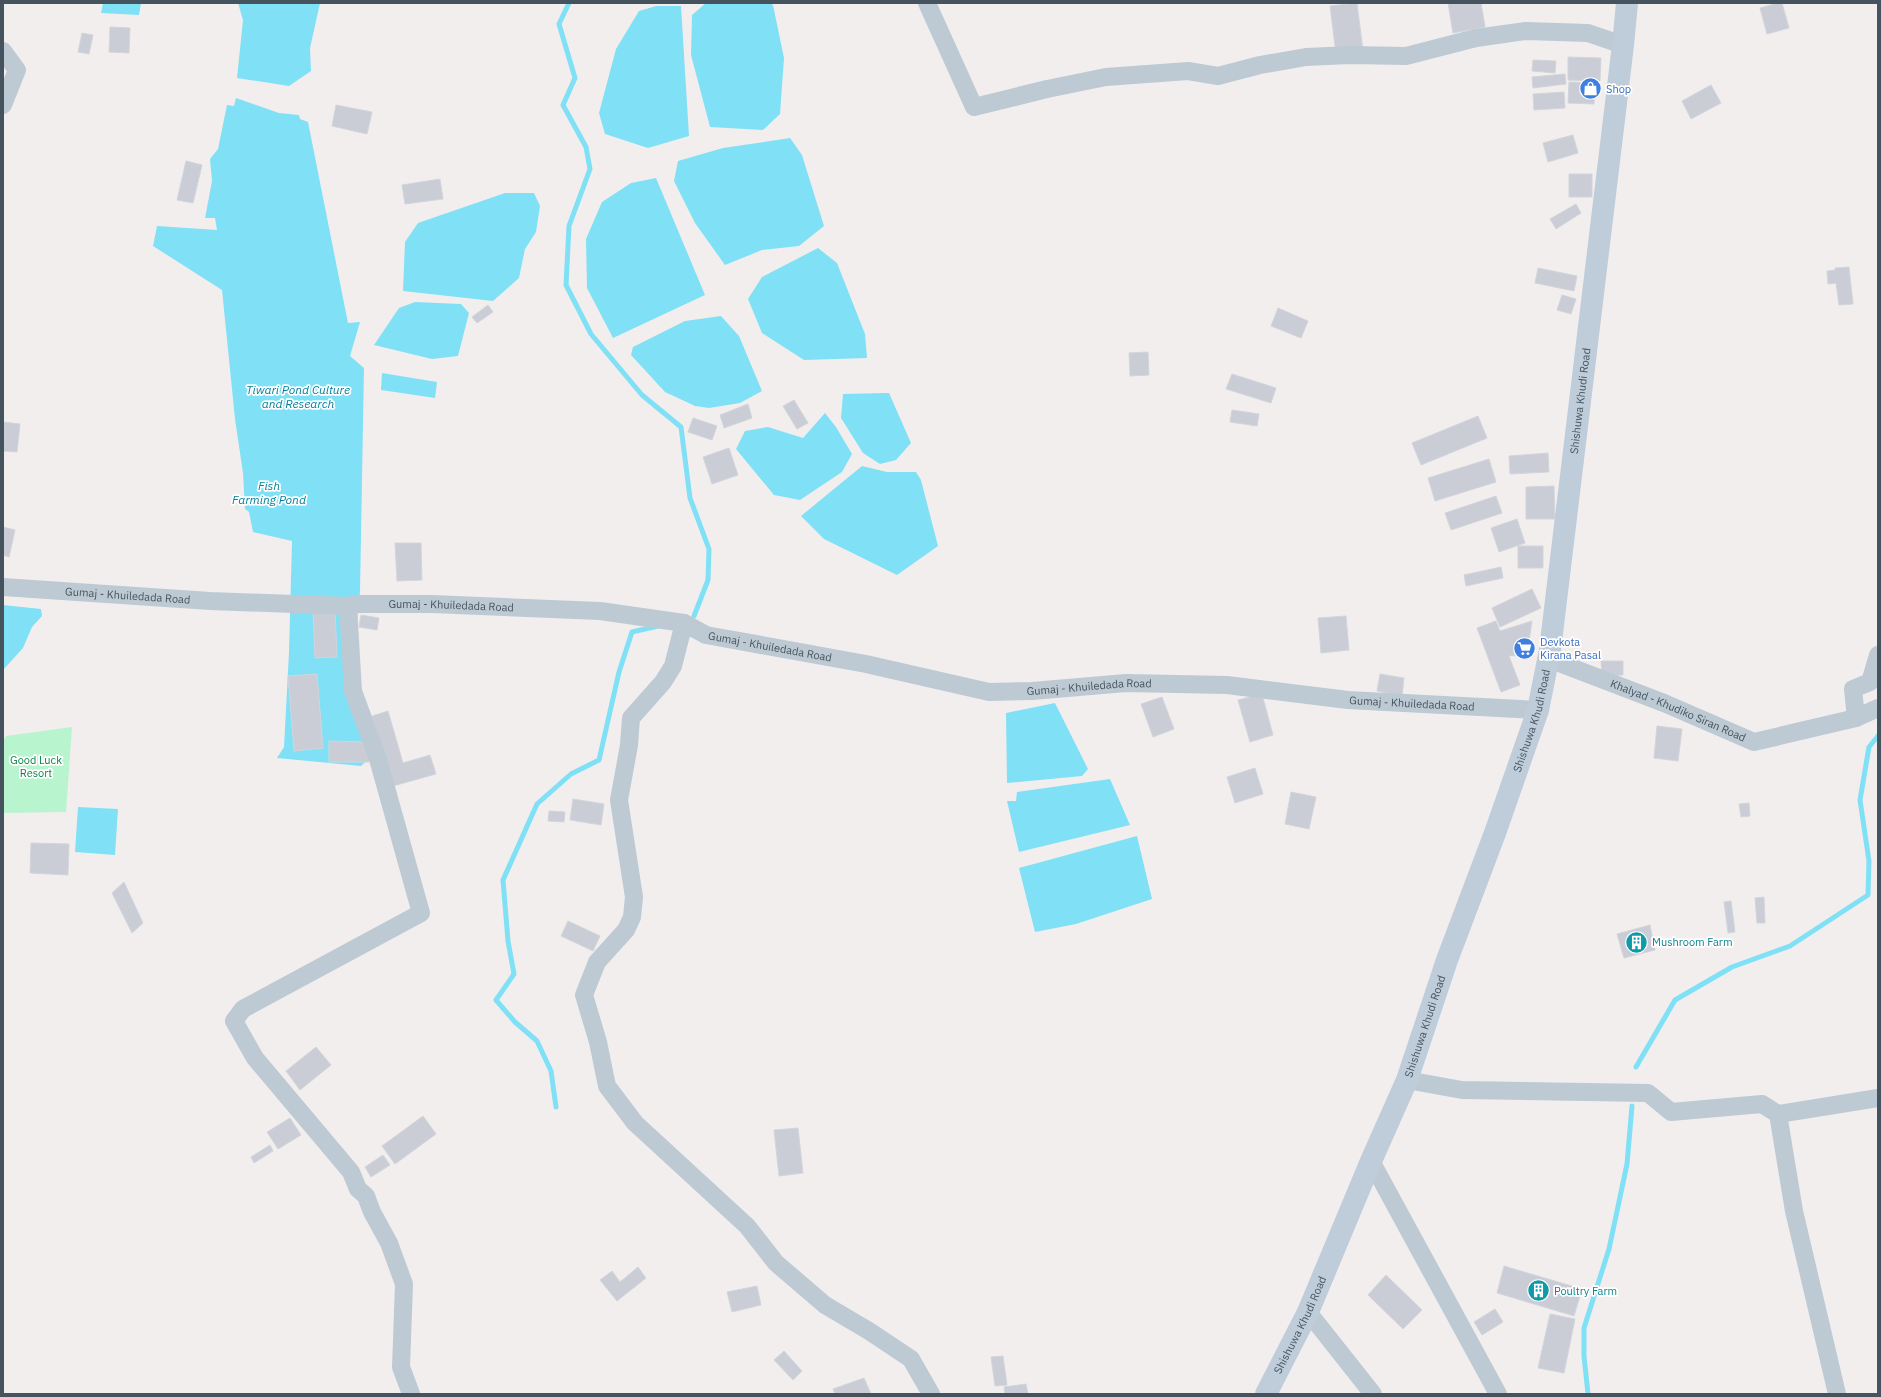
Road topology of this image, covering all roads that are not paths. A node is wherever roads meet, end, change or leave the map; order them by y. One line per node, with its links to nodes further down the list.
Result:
1 (927, 3): 3 (street)
2 (1626, 3): 3 (main road, Shishuwa Khudi Road)
3 (1623, 45): 10 (main road, Shishuwa Khudi Road)
4 (3, 51): 5 (street)
5 (3, 105)
6 (3, 587): 7 (street, Gumaj - Khuiledada Road)
7 (348, 606): 8 (street, Gumaj - Khuiledada Road); 19 (street)
8 (684, 623): 12 (street, Gumaj - Khuiledada Road); 20 (street)
9 (1878, 655): 13 (street)
10 (1549, 659): 12 (main road, Shishuwa Khudi Road); 13 (street, Khalyad - Khudiko Siran Road)
11 (1878, 708): 13 (street, Khalyad - Khudiko Siran Road)
12 (1538, 710): 14 (main road, Shishuwa Khudi Road)
13 (1856, 718)
14 (1407, 1080): 16 (street); 17 (main road, Shishuwa Khudi Road)
15 (1878, 1098): 16 (street)
16 (1778, 1114): 24 (street)
17 (1371, 1161): 18 (main road, Shishuwa Khudi Road); 23 (street)
18 (1308, 1312): 21 (main road, Shishuwa Khudi Road); 22 (street)
19 (411, 1394)
20 (931, 1394)
21 (1266, 1394)
22 (1373, 1394)
23 (1498, 1394)
24 (1837, 1394)

